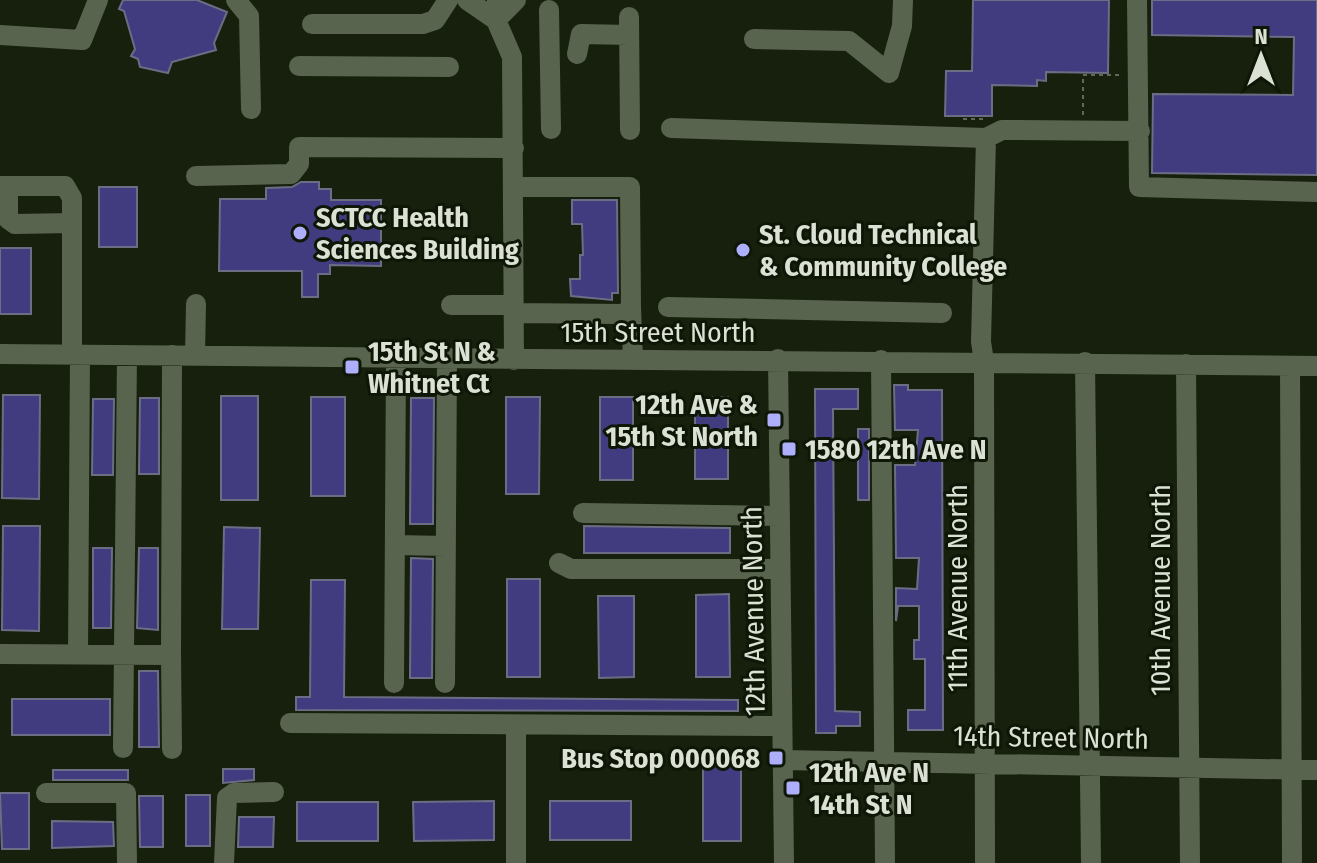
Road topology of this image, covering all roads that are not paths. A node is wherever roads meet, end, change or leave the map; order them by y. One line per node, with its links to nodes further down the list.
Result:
1 (98, 0): 11 (street)
2 (236, 0): 18 (street)
3 (448, 0): 10 (street)
4 (467, 0): 8 (street)
5 (516, 0): 8 (street)
6 (903, 0): 12 (street)
7 (1137, 0): 23 (street)
8 (496, 10): 14 (street)
9 (549, 10): 15 (street)
10 (312, 24)
11 (0, 35)
12 (754, 39)
13 (577, 54): 22 (street)
14 (512, 57): 15 (street); 24 (street)
15 (550, 57): 21 (street)
16 (299, 66): 17 (street)
17 (449, 67)
18 (251, 109)
19 (671, 128): 20 (street)
20 (990, 128): 23 (street); 47 (street, 11th Avenue North)
21 (551, 129)
22 (630, 130)
23 (1140, 131): 28 (street)
24 (514, 148): 25 (street); 27 (street)
25 (196, 176)
26 (4, 186): 29 (street); 29 (street)
27 (514, 187): 32 (street); 34 (street)
28 (1317, 192)
29 (72, 223): 37 (street)
30 (196, 304): 40 (street)
31 (451, 305): 34 (street)
32 (631, 307): 34 (street); 45 (street)
33 (668, 307): 35 (street)
34 (514, 309): 44 (street)
35 (942, 313)
36 (0, 354): 37 (street, 15th Street North)
37 (76, 355): 38 (street, 15th Street North); 59 (street)
38 (127, 355): 39 (street, 15th Street North); 60 (street)
39 (172, 355): 40 (street, 15th Street North); 61 (street)
40 (195, 355): 41 (street, 15th Street North)
41 (396, 358): 42 (street, 15th Street North); 54 (street)
42 (447, 359): 44 (street, 15th Street North); 55 (street)
43 (778, 359): 45 (street, 15th Street North); 46 (street, 15th Street North); 53 (street, 12th Avenue North)
44 (514, 360): 45 (street, 15th Street North)
45 (633, 360)
46 (881, 360): 47 (street, 15th Street North); 70 (street)
47 (984, 361): 48 (street, 15th Street North); 71 (street, 11th Avenue North)
48 (1085, 362): 49 (street, 15th Street North); 72 (street)
49 (1186, 364): 50 (street, 15th Street North); 73 (street, 10th Avenue North)
50 (1290, 366): 51 (street, 15th Street North); 74 (street)
51 (1317, 366)
52 (583, 513): 53 (street)
53 (780, 516): 57 (street, 12th Avenue North)
54 (395, 545): 55 (street); 62 (street)
55 (446, 546): 63 (street)
56 (559, 563): 57 (street)
57 (780, 569): 66 (street, 12th Avenue North)
58 (0, 654): 59 (street)
59 (78, 654): 60 (street)
60 (124, 654): 61 (street); 67 (street)
61 (171, 655): 68 (street)
62 (394, 683)
63 (445, 683)
64 (290, 723): 65 (street)
65 (516, 725): 66 (street); 80 (street)
66 (782, 726): 69 (street, 12th Avenue North)
67 (123, 748)
68 (172, 749)
69 (783, 760): 70 (street, 14th Street North); 81 (street, 12th Avenue North)
70 (885, 762): 71 (street, 14th Street North); 82 (street)
71 (985, 763): 72 (street, 14th Street North); 83 (street, 11th Avenue North)
72 (1091, 766): 73 (street, 14th Street North); 84 (street)
73 (1188, 768): 74 (street, 14th Street North); 85 (street, 10th Avenue North)
74 (1292, 770): 75 (street, 14th Street North); 86 (street)
75 (1317, 770)
76 (274, 792): 79 (street)
77 (46, 793): 78 (street)
78 (127, 863)
79 (224, 863)
80 (516, 863)
81 (784, 863)
82 (885, 863)
83 (985, 863)
84 (1091, 863)
85 (1190, 863)
86 (1292, 863)

